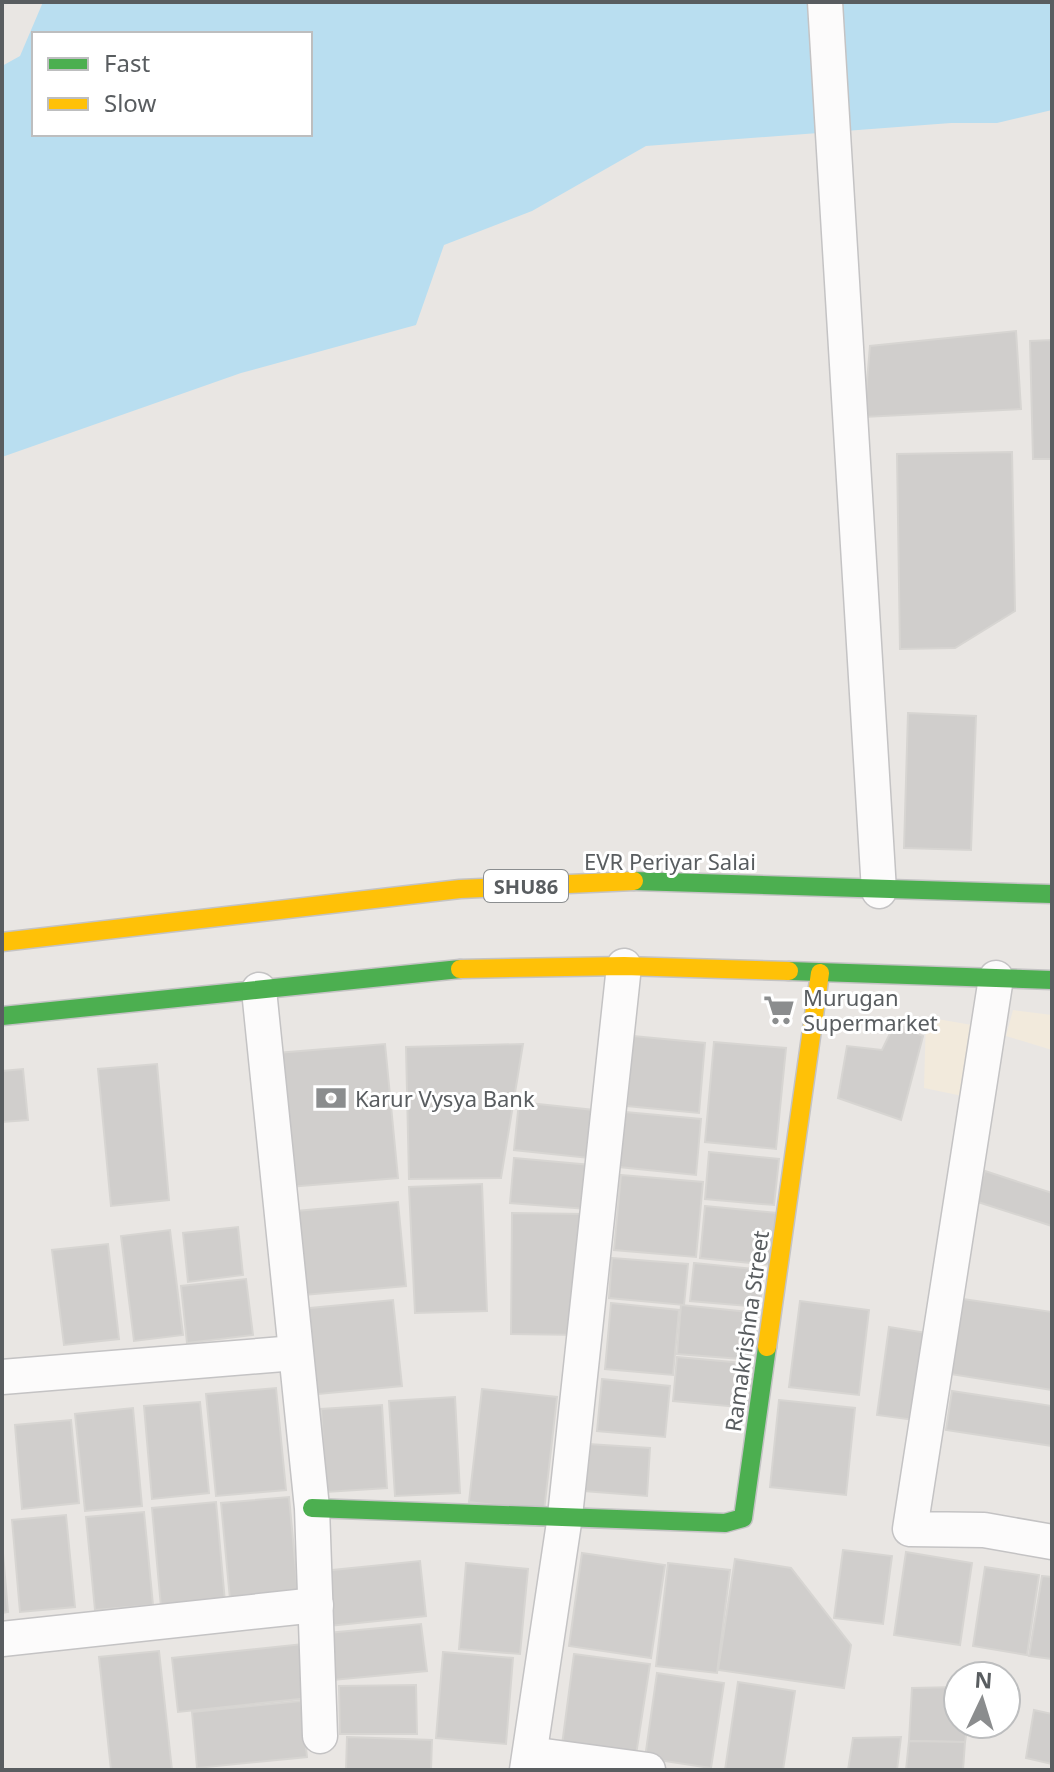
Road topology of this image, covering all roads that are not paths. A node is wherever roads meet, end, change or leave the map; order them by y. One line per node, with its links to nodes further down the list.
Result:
1 (825, 2): 2 (street)
2 (879, 891): 3 (main road, EVR Periyar Salai / SHU86); 4 (main road, EVR Periyar Salai / SHU86)
3 (1052, 894)
4 (2, 942)
5 (624, 966): 6 (main road); 9 (main road); 14 (street)
6 (820, 973): 7 (main road); 14 (main road, Ramakrishna Street)
7 (996, 978): 8 (main road); 15 (street)
8 (1052, 980)
9 (259, 990): 10 (main road); 11 (street)
10 (2, 1016)
11 (295, 1353): 12 (street); 13 (street)
12 (2, 1377)
13 (312, 1508): 14 (main road); 16 (street)
14 (565, 1516): 19 (street)
15 (1052, 1542)
16 (316, 1605): 17 (street); 18 (street)
17 (2, 1639)
18 (320, 1736)
19 (528, 1762): 20 (street)
20 (648, 1770)

